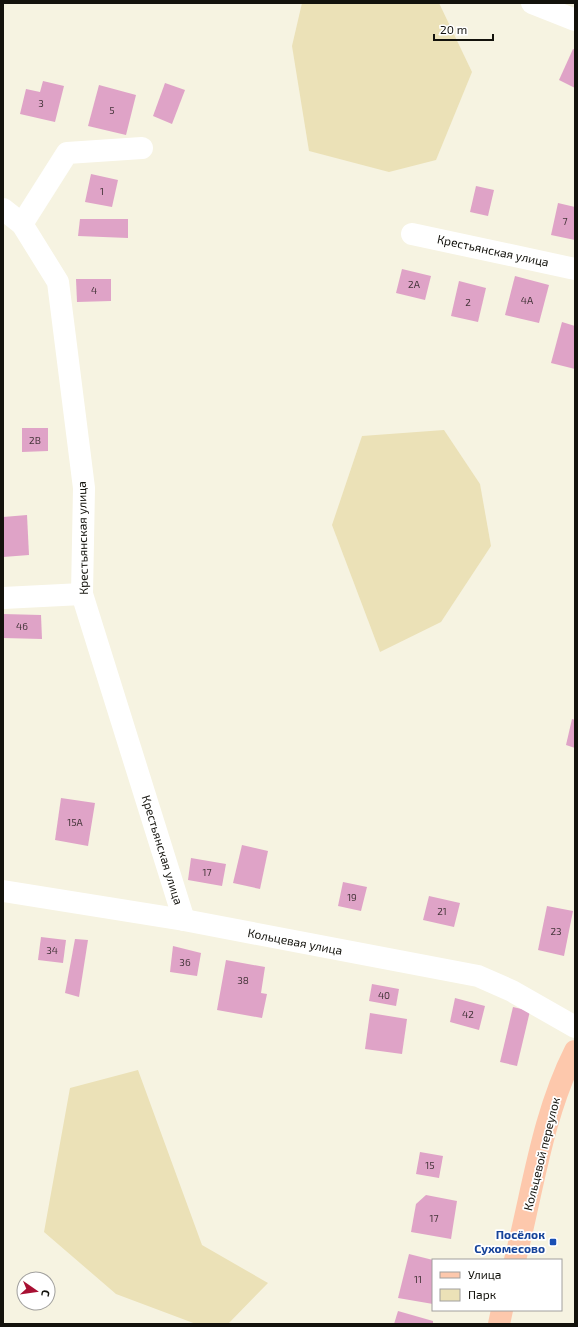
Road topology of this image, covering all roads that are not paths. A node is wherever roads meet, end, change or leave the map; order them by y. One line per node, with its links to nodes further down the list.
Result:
1 (532, 3): 2 (street)
2 (575, 20)
3 (142, 148): 5 (street)
4 (3, 209): 5 (street, Крестьянская улица)
5 (22, 224): 8 (street, Крестьянская улица)
6 (412, 234): 7 (street, Крестьянская улица)
7 (575, 269)
8 (82, 594): 9 (street); 11 (street, Крестьянская улица)
9 (3, 598)
10 (3, 891): 11 (street, Кольцевая улица)
11 (184, 920): 12 (street, Кольцевая улица)
12 (574, 1013)
13 (575, 1051): 14 (main road, Кольцевой переулок)
14 (515, 1259)
15 (502, 1311): 16 (main road)
16 (499, 1324)

